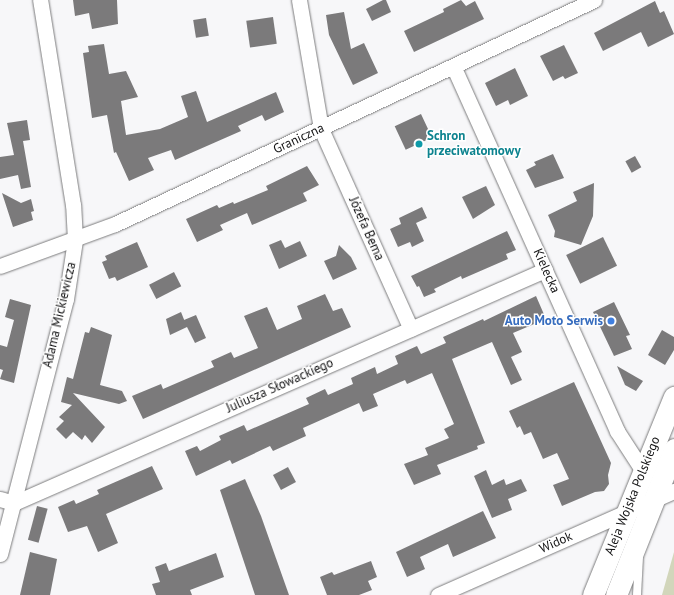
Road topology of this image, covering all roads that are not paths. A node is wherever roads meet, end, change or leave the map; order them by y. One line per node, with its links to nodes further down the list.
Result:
1 (40, 0): 7 (street, Adama Mickiewicza)
2 (298, 0): 6 (street, Józefa Bema)
3 (594, 0): 4 (street, Graniczna)
4 (576, 4): 5 (street, Graniczna)
5 (454, 68): 6 (street, Graniczna); 9 (street, Kielecka)
6 (321, 129): 7 (street, Graniczna); 10 (street, Józefa Bema)
7 (75, 240): 8 (street, Graniczna); 16 (street, Adama Mickiewicza)
8 (0, 266)
9 (545, 270): 10 (street, Juliusza Słowackiego); 13 (street, Kielecka)
10 (411, 329): 16 (street, Juliusza Słowackiego)
11 (674, 397): 13 (main road, Aleja Wojska Polskiego)
12 (674, 449): 15 (main road, Aleja Wojska Polskiego)
13 (643, 471): 17 (main road, Aleja Wojska Polskiego)
14 (674, 491): 15 (street, Widok)
15 (654, 499): 17 (street, Widok); 18 (main road, Aleja Wojska Polskiego)
16 (7, 501): 19 (street, Adama Mickiewicza)
17 (626, 512): 20 (street, Widok); 21 (main road, Aleja Wojska Polskiego)
18 (640, 535): 22 (main road, Aleja Wojska Polskiego); 23 (lane)
19 (0, 554)
20 (442, 594)
21 (593, 595)
22 (616, 595)
23 (637, 595)

